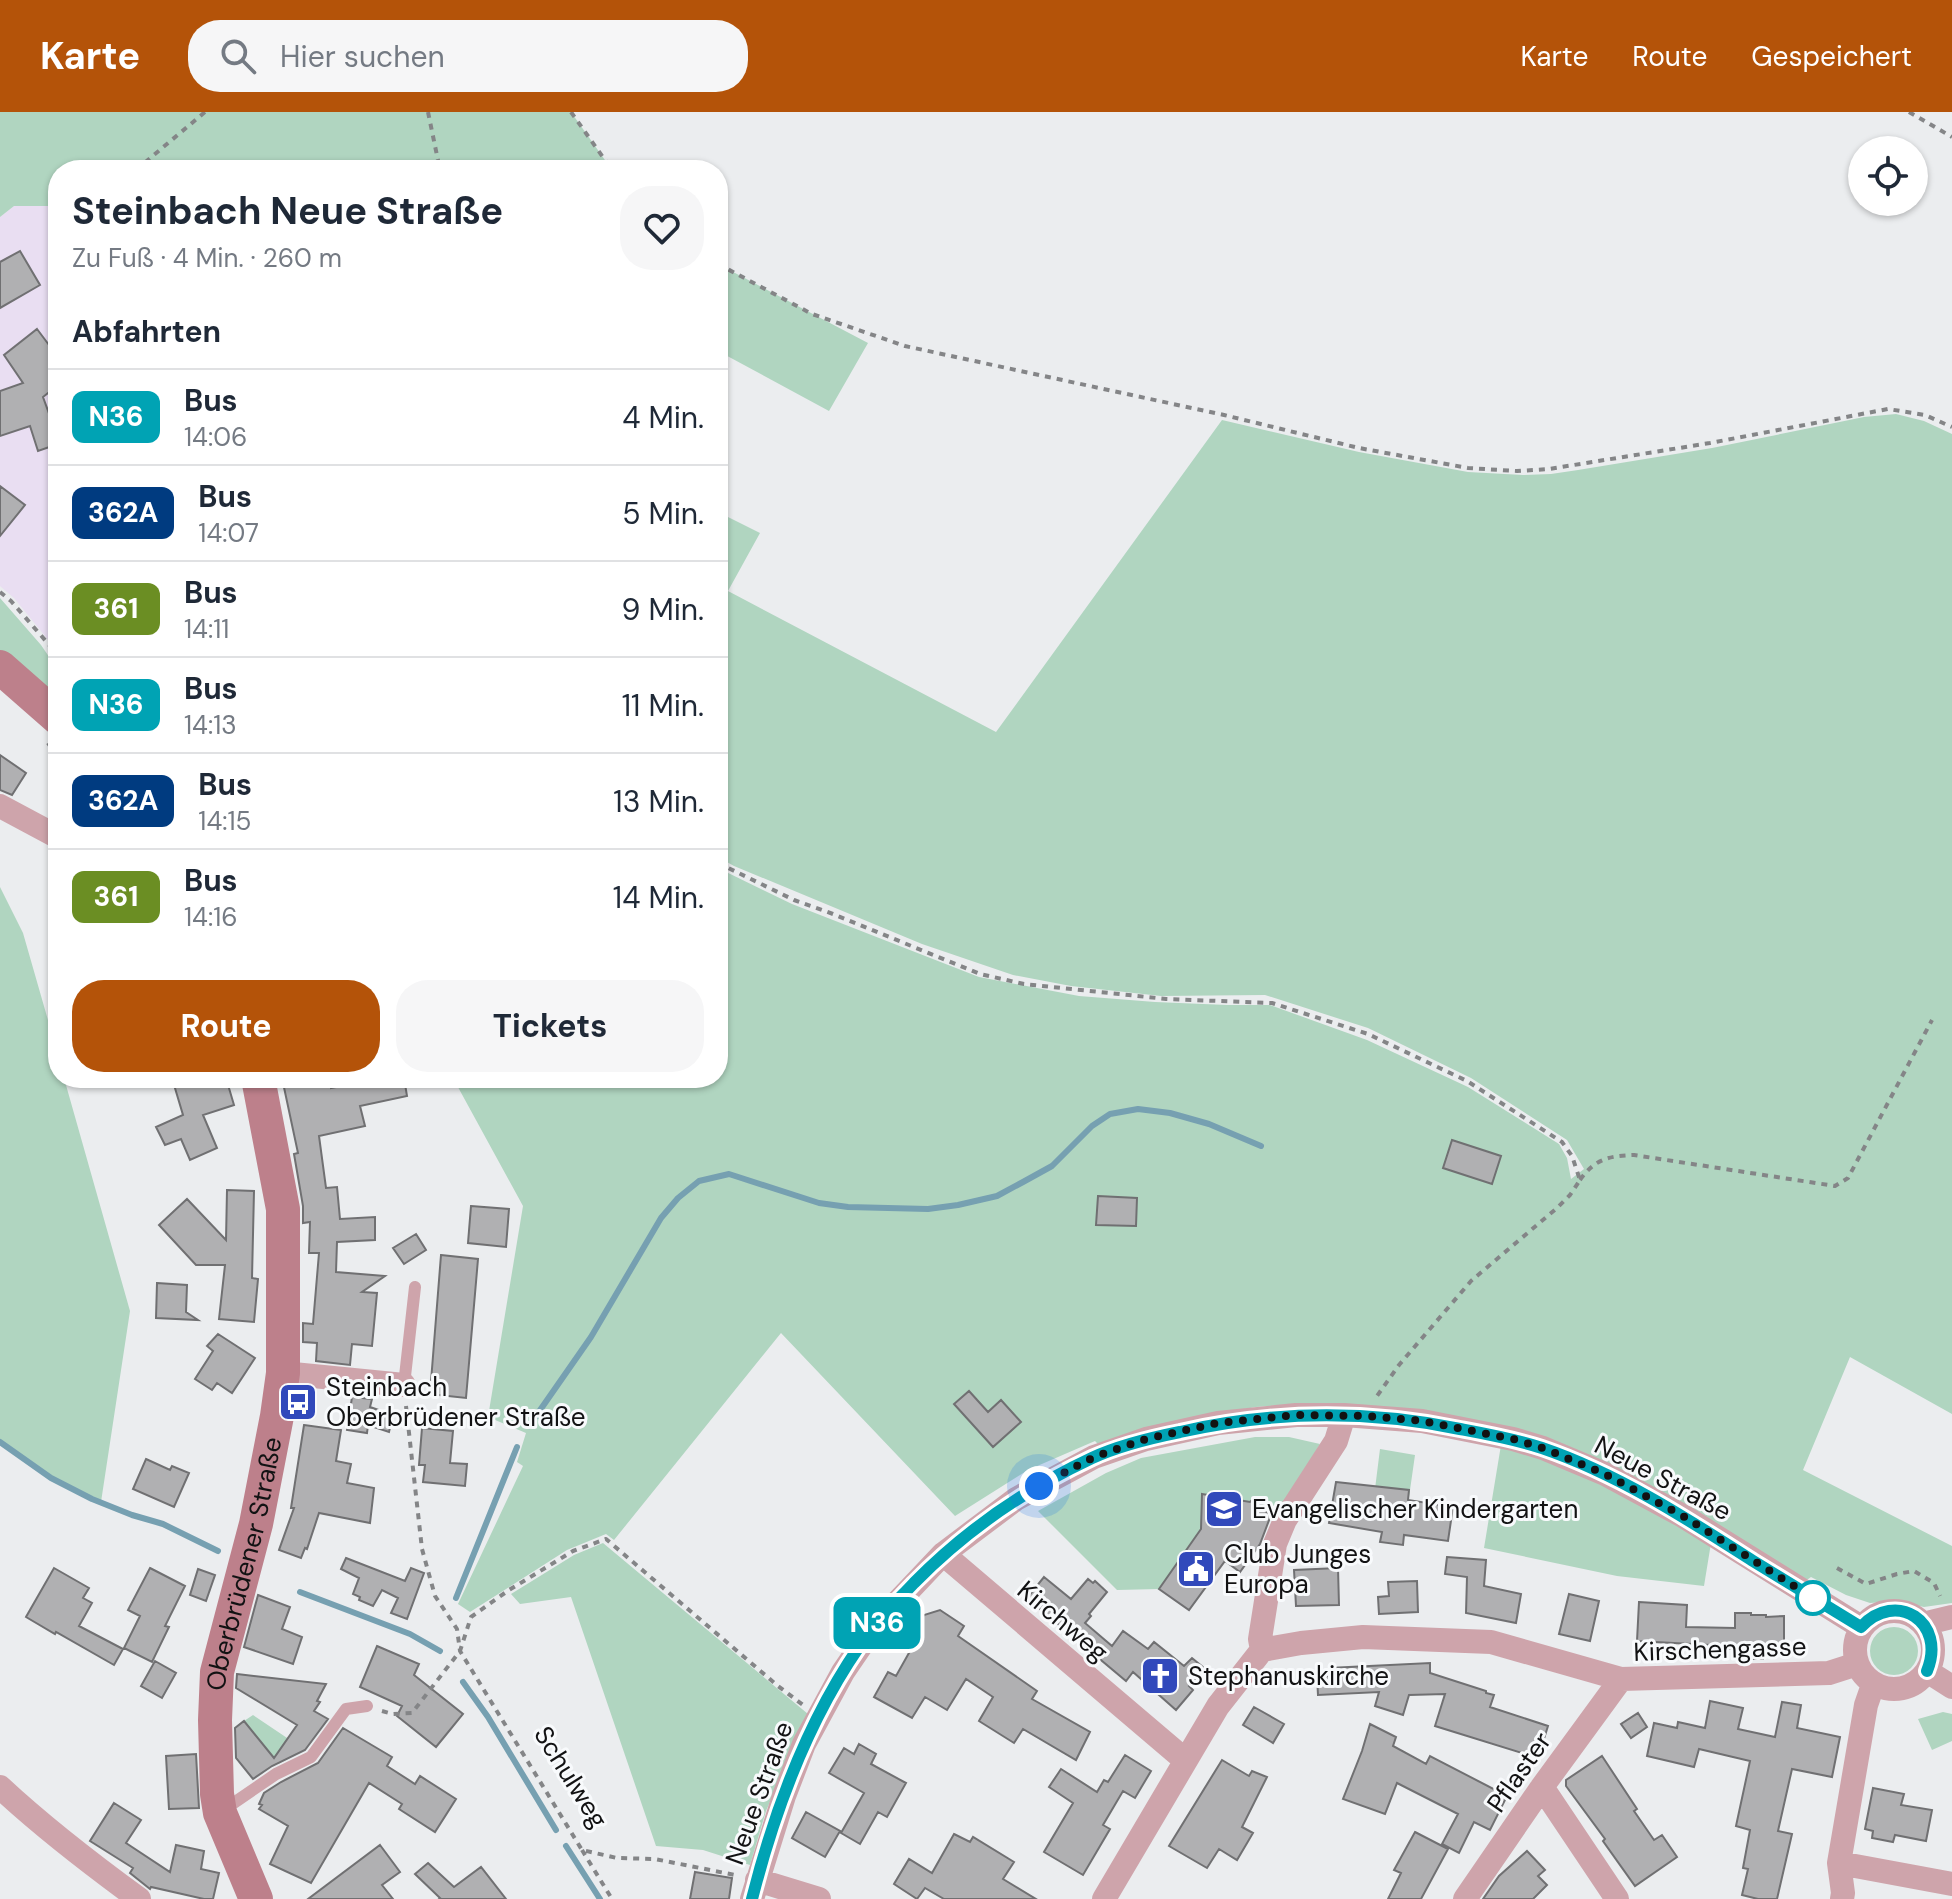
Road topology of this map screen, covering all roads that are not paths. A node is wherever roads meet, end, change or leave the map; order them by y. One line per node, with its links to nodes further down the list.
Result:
1 (0, 667): 2 (street)
2 (46, 707)
3 (0, 806): 4 (street)
4 (48, 832)
5 (260, 1088): 7 (street, Oberbrüdener Straße)
6 (415, 1287): 8 (lane)
7 (283, 1373): 8 (street); 24 (street, Oberbrüdener Straße)
8 (404, 1385)
9 (1356, 1416): 10 (street, Neue Straße); 13 (street, Neue Straße); 14 (street)
10 (943, 1554): 21 (street, Kirchweg); 27 (street, Neue Straße)
11 (1950, 1616): 12 (street)
12 (1923, 1624): 13 (street); 16 (street)
13 (1861, 1627): 15 (street)
14 (1262, 1650): 17 (street, Kirschengasse); 21 (street)
15 (1857, 1664): 17 (street, Kirschengasse); 18 (street)
16 (1927, 1671): 18 (street); 19 (street)
17 (1621, 1679): 23 (street, Pflaster)
18 (1873, 1685): 25 (street)
19 (1952, 1687)
20 (367, 1706): 24 (lane)
21 (1185, 1760): 32 (street)
22 (0, 1787): 29 (street)
23 (1542, 1787): 33 (street, Pflaster); 34 (street)
24 (220, 1813): 28 (street, Oberbrüdener Straße)
25 (1839, 1863): 26 (street); 35 (street)
26 (1952, 1884)
27 (754, 1889): 31 (street)
28 (255, 1898): 30 (street)
29 (139, 1899)
30 (248, 1899)
31 (819, 1899)
32 (1104, 1899)
33 (1465, 1899)
34 (1617, 1899)
35 (1842, 1899)

